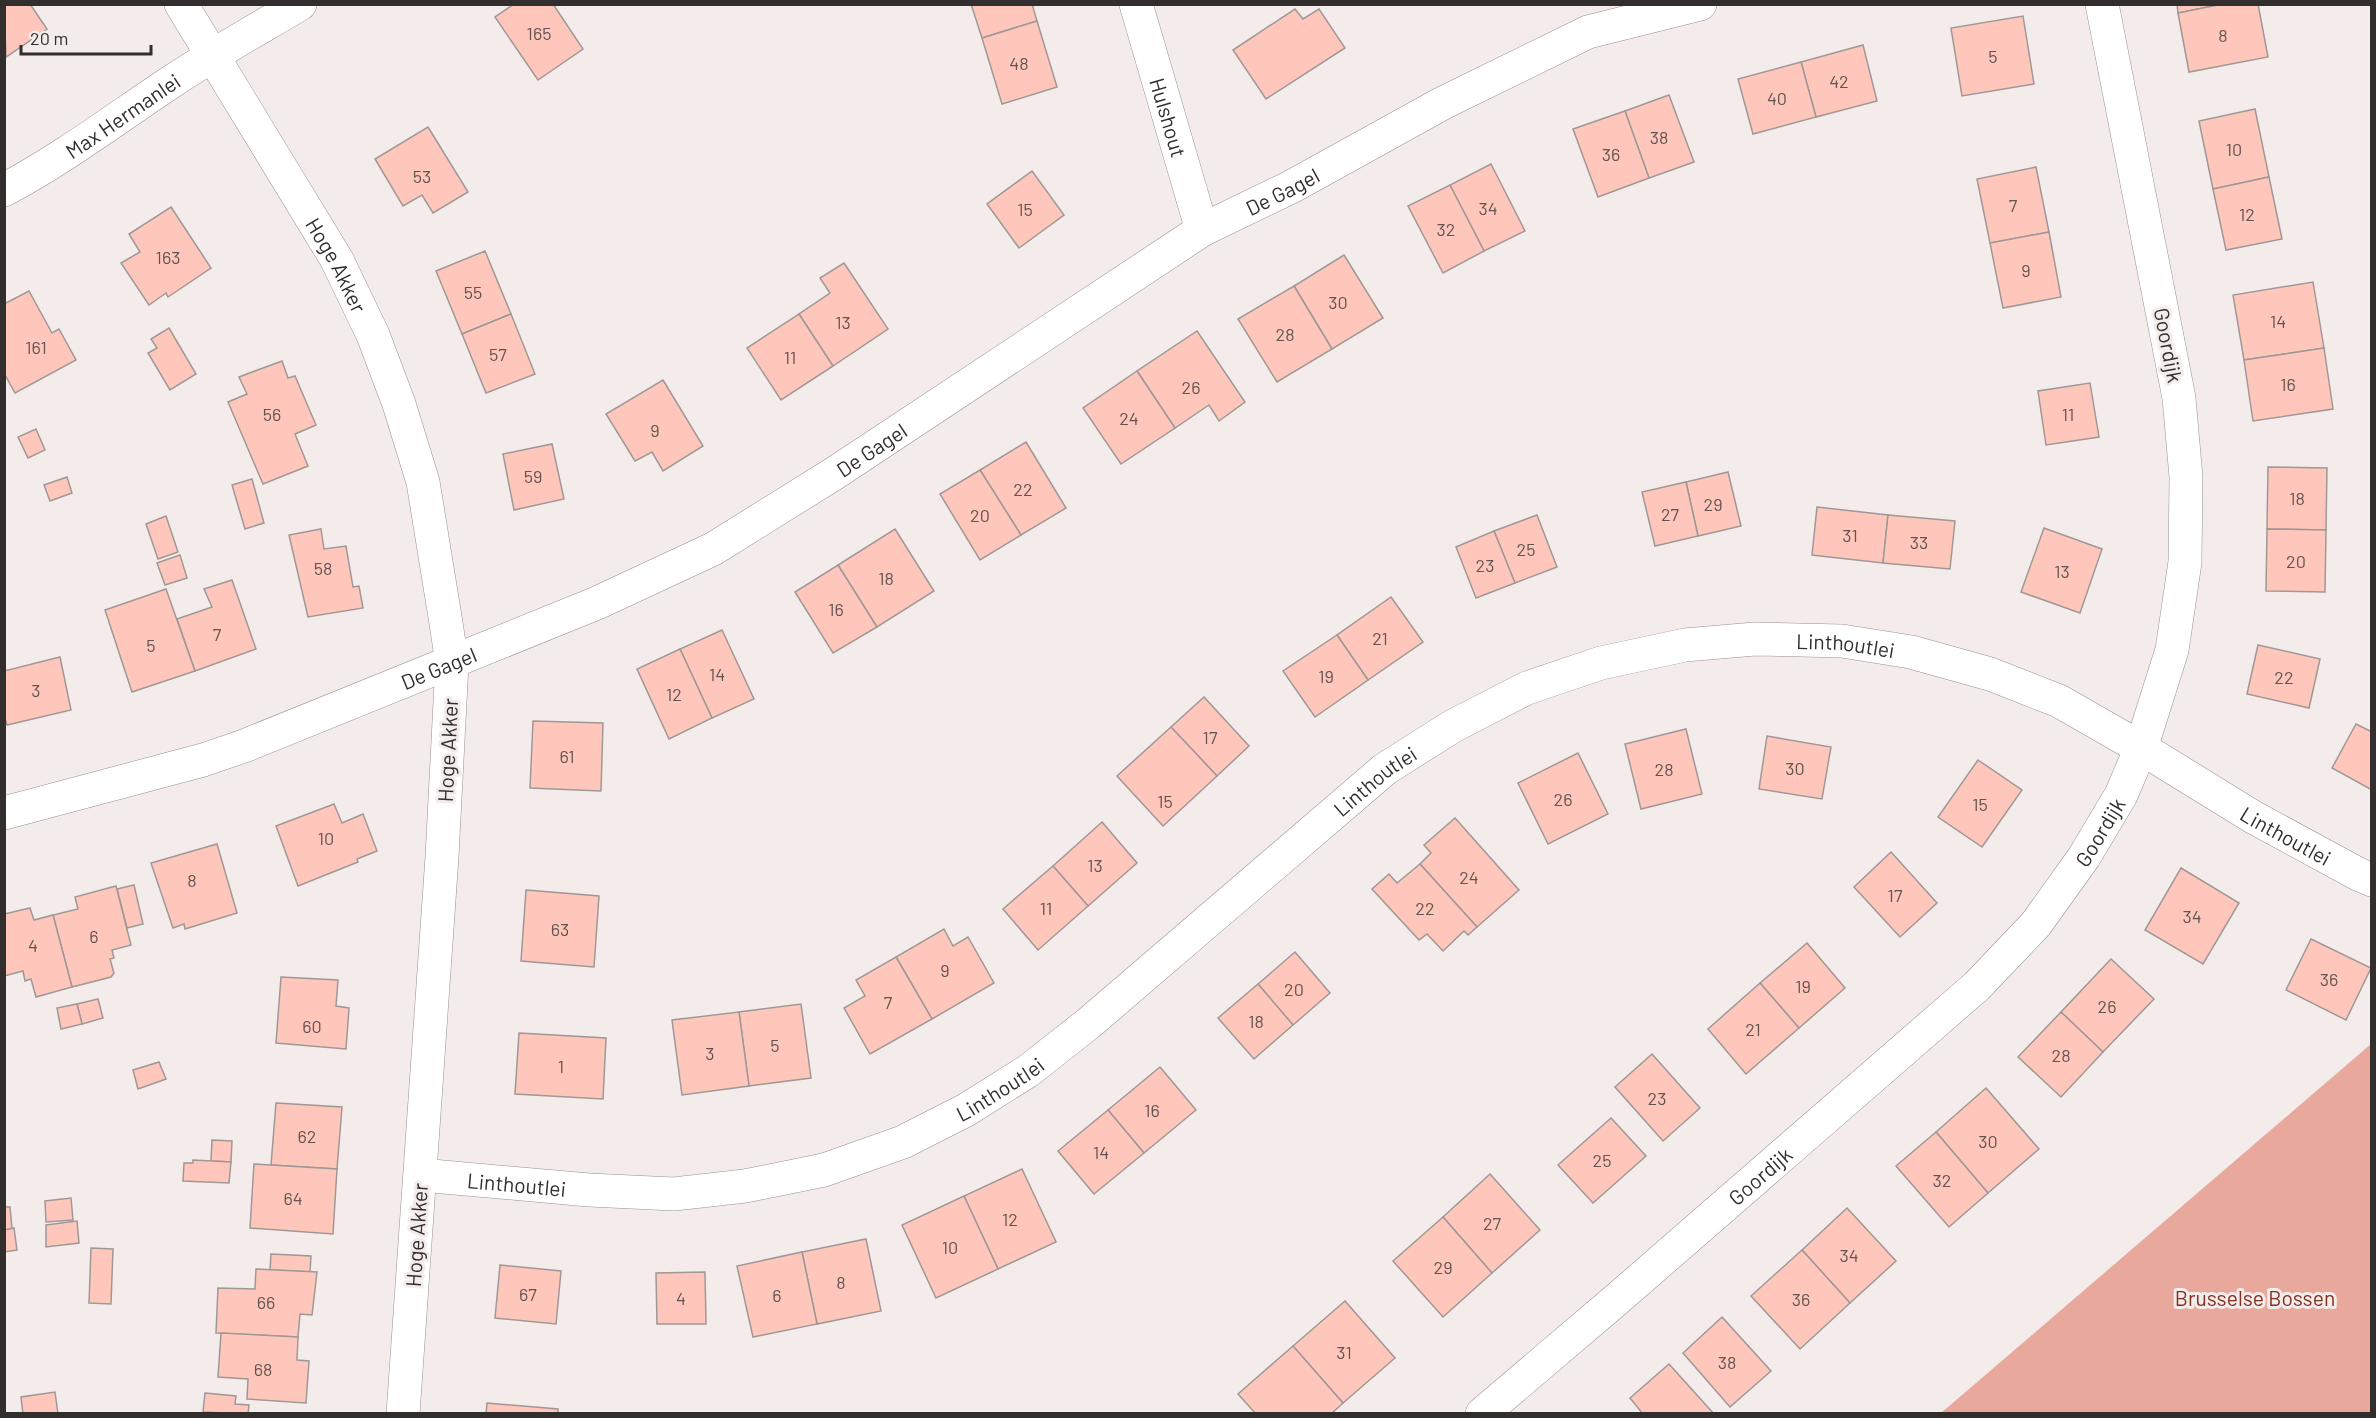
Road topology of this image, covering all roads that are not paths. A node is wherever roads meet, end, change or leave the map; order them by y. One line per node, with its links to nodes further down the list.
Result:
1 (181, 4): 6 (street, Hoge Akker)
2 (300, 4): 6 (street, Max Hermanlei)
3 (1136, 4): 8 (street, Hulshout)
4 (1700, 4): 8 (street, De Gagel)
5 (2102, 4): 10 (street, Goordijk)
6 (214, 56): 7 (street, Max Hermanlei); 9 (street, Hoge Akker)
7 (4, 190)
8 (1202, 230): 9 (street, De Gagel)
9 (452, 663): 11 (street, De Gagel); 13 (street, Hoge Akker)
10 (2141, 748): 12 (street, Linthoutlei); 13 (street, Linthoutlei); 15 (street, Goordijk)
11 (4, 813)
12 (2372, 880)
13 (421, 1175): 14 (street, Hoge Akker)
14 (403, 1413)
15 (1482, 1413)

